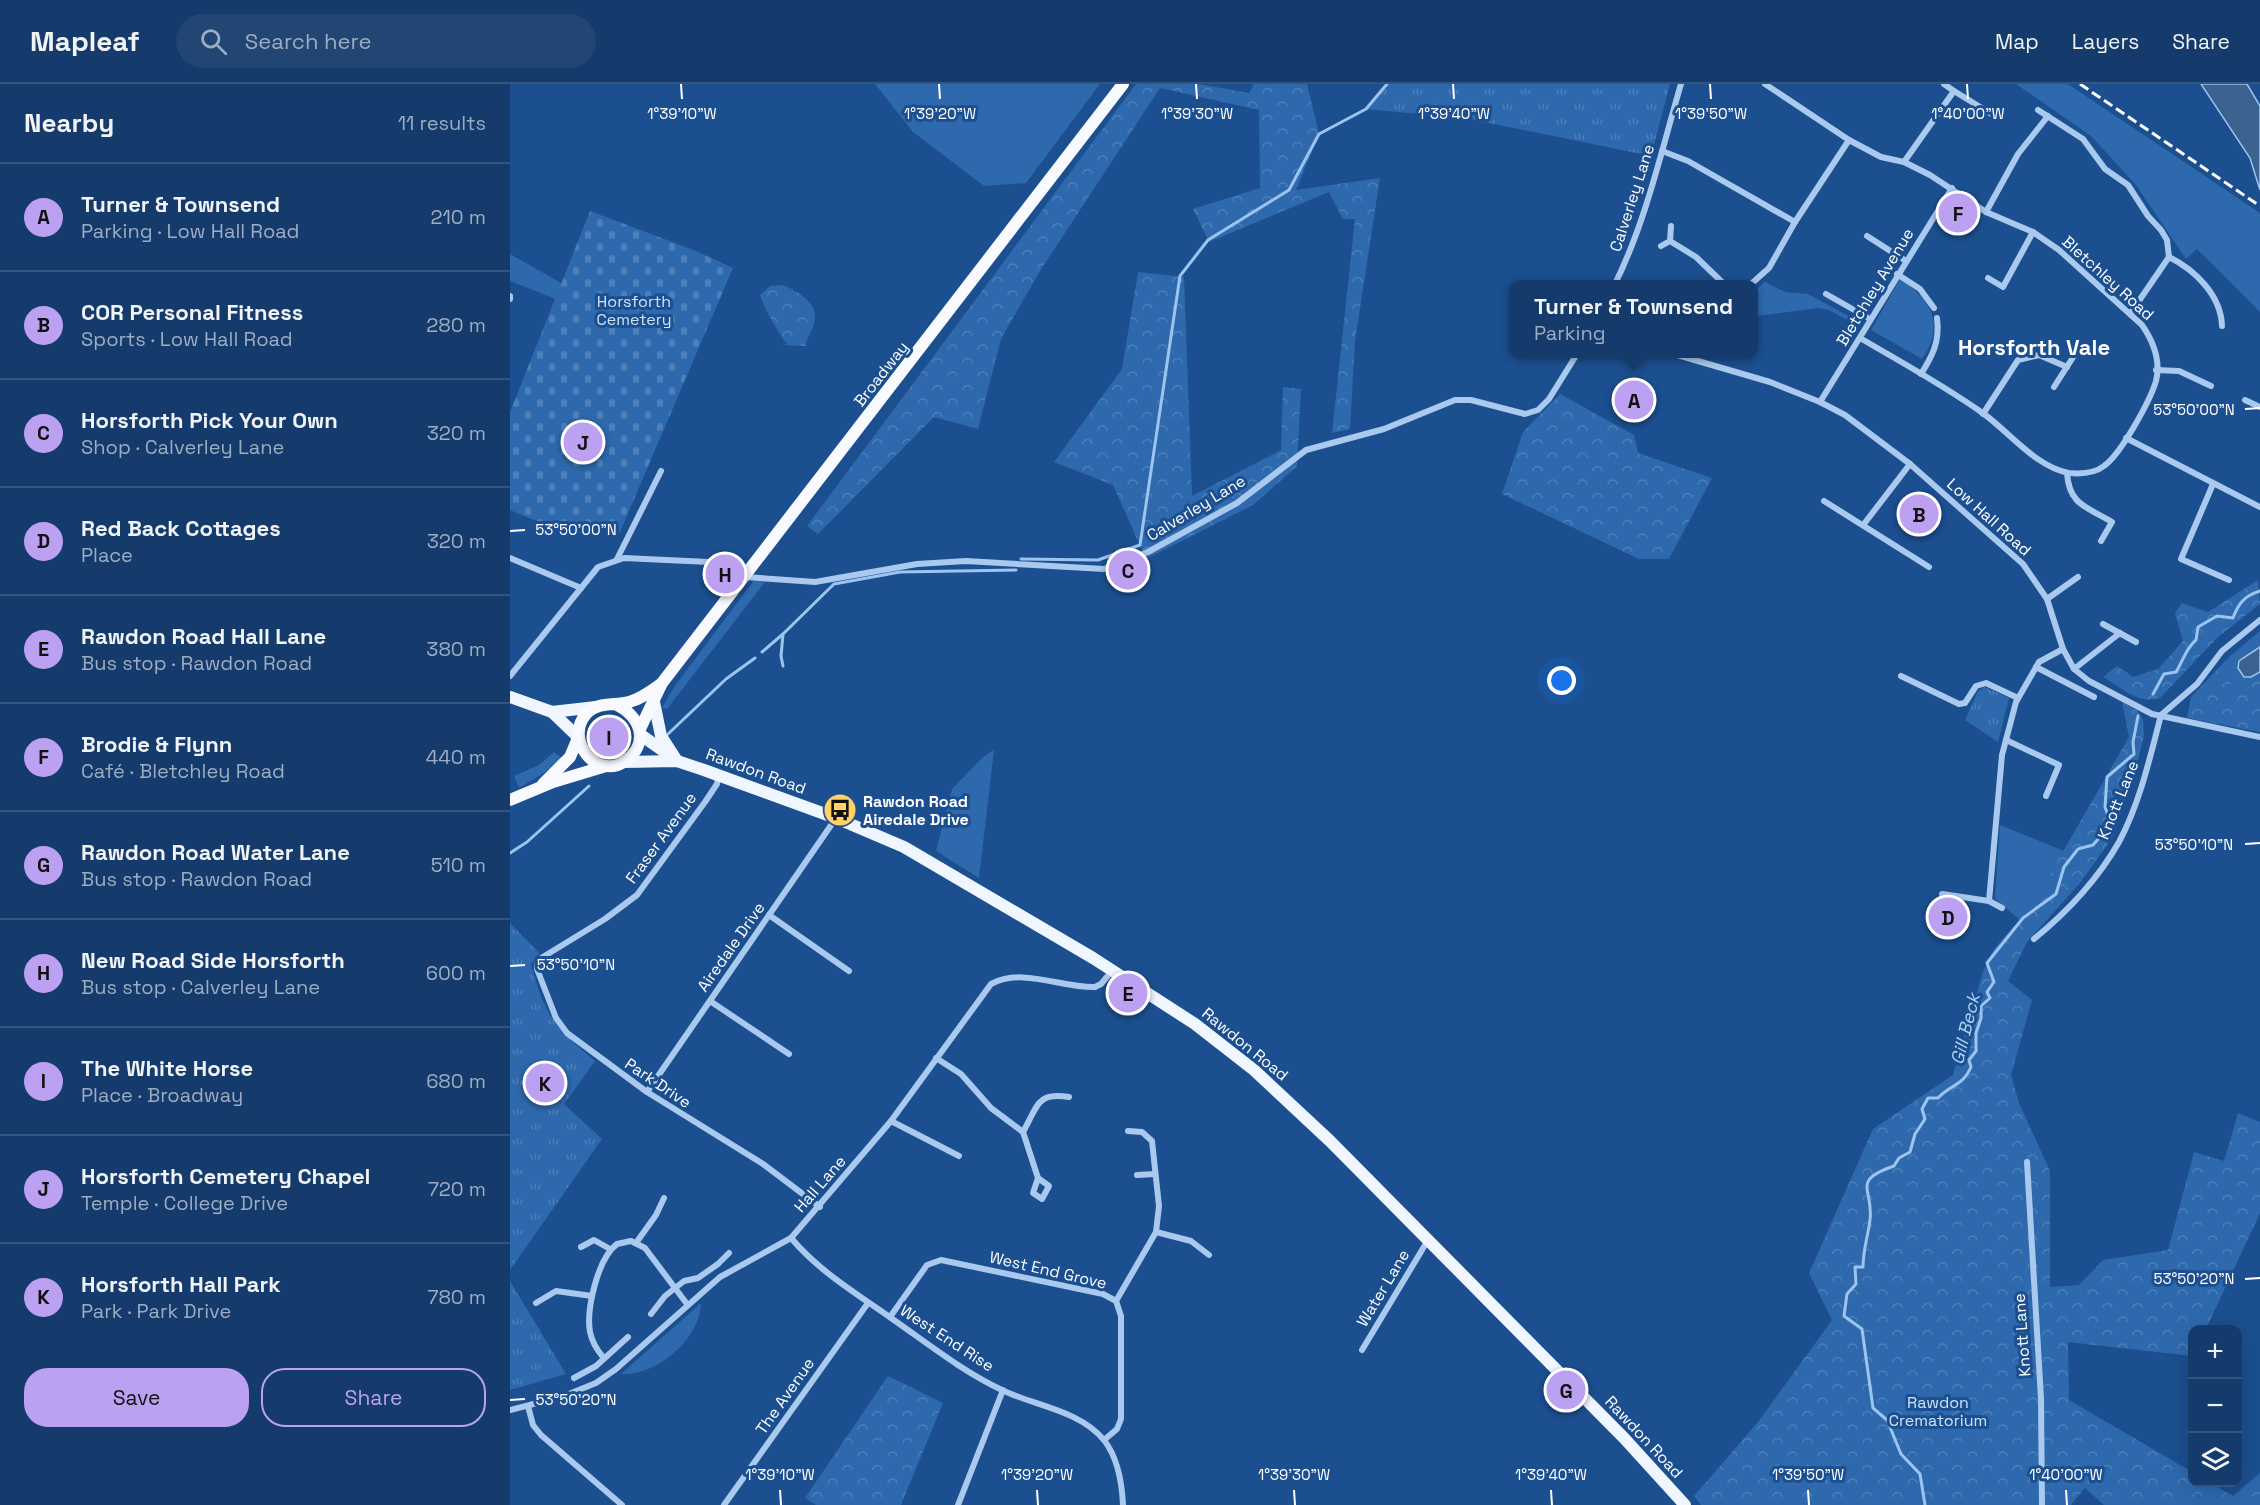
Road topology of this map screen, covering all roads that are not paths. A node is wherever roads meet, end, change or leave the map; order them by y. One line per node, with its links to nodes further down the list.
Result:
1 (1123, 84): 59 (highway, Broadway)
2 (1680, 84): 10 (street, Calverley Lane)
3 (1765, 84): 9 (street, Bletchley Road)
4 (1944, 84): 5 (street)
5 (1954, 91): 7 (street); 11 (street)
6 (2038, 110): 8 (street)
7 (1994, 115)
8 (2048, 116): 13 (street); 20 (street)
9 (1849, 140): 11 (street, Bletchley Road); 14 (street)
10 (1662, 151): 14 (street); 24 (street, Calverley Lane)
11 (1904, 162): 12 (street, Bletchley Road)
12 (1952, 188): 13 (street, Bletchley Road); 21 (street, Bletchley Avenue)
13 (1986, 212): 16 (street, Bletchley Road)
14 (1795, 222): 26 (street)
15 (1671, 226): 18 (street)
16 (2033, 232): 23 (street); 29 (street, Bletchley Road)
17 (1867, 236): 21 (street)
18 (1670, 241): 19 (street); 25 (street)
19 (1661, 246)
20 (2169, 257): 29 (street); 32 (street)
21 (1906, 261): 22 (street, Bletchley Avenue)
22 (1897, 274): 28 (street); 31 (street, Bletchley Avenue)
23 (1988, 278)
24 (1617, 280)
25 (1719, 280)
26 (1756, 280)
27 (1826, 294): 31 (street)
28 (1934, 308)
29 (2130, 314): 38 (street, Bletchley Road)
30 (1937, 318): 39 (street)
31 (1870, 319): 33 (street, Bletchley Avenue)
32 (2222, 326)
33 (1860, 338): 39 (street, Bletchley Road); 43 (street, Bletchley Avenue)
34 (2077, 351): 37 (street)
35 (1575, 358): 59 (street, Calverley Lane)
36 (1688, 358): 43 (street, Low Hall Road)
37 (2067, 367): 41 (street); 45 (street)
38 (2156, 370): 40 (street); 46 (street, Bletchley Road)
39 (1921, 374): 45 (street, Bletchley Road)
40 (2211, 386)
41 (2054, 387)
42 (2245, 400): 44 (street)
43 (1820, 402): 47 (street, Low Hall Road)
44 (2260, 407)
45 (1983, 414): 49 (street, Bletchley Road)
46 (2126, 438): 49 (street, Bletchley Road); 50 (street)
47 (1910, 464): 53 (street); 63 (street, Low Hall Road)
48 (661, 471): 56 (street)
49 (2067, 472): 54 (street)
50 (2213, 484): 52 (street); 61 (street)
51 (1824, 501): 53 (street)
52 (2260, 507)
53 (1864, 524): 58 (street)
54 (2101, 541)
55 (510, 558): 62 (street)
56 (617, 559): 57 (street); 62 (street)
57 (730, 563)
58 (1929, 567)
59 (745, 577): 73 (highway, Broadway)
60 (2078, 577): 63 (street)
61 (2229, 580)
62 (582, 588): 71 (street)
63 (2047, 599): 68 (street, Low Hall Road)
64 (2260, 620): 81 (street)
65 (2103, 624): 66 (street)
66 (2120, 633): 67 (street); 70 (street)
67 (2136, 642)
68 (2063, 649): 69 (street); 70 (street, Low Hall Road)
69 (2036, 667): 75 (street); 76 (street)
70 (2074, 669): 81 (street, Low Hall Road)
71 (510, 676)
72 (1901, 676): 76 (street)
73 (662, 683): 77 (highway); 78 (highway)
74 (510, 697): 80 (main road)
75 (2094, 697)
76 (2018, 698): 85 (street)
77 (654, 702): 82 (highway); 87 (main road)
78 (615, 704): 79 (highway); 82 (highway)
79 (597, 706): 80 (main road); 84 (highway)
80 (552, 712): 84 (main road)
81 (2161, 715): 83 (street, Low Hall Road); 98 (street, Knott Lane)
82 (640, 732): 86 (highway); 87 (main road, Rawdon Road)
83 (2260, 737)
84 (578, 738): 88 (highway); 90 (highway)
85 (2006, 740): 91 (street); 95 (street)
86 (624, 762): 87 (main road, Rawdon Road); 88 (highway)
87 (677, 762): 89 (main road, Rawdon Road)
88 (606, 766): 90 (highway)
89 (719, 774): 93 (main road, Rawdon Road); 99 (street, Fraser Avenue)
90 (540, 787): 92 (highway)
91 (2046, 796)
92 (510, 800)
93 (836, 818): 97 (street, Airedale Drive); 100 (main road, Rawdon Road)
94 (1942, 894): 95 (street)
95 (1989, 901): 96 (street)
96 (2002, 909)
97 (770, 915): 101 (street); 102 (street, Airedale Drive)
98 (2034, 939)
99 (554, 948): 105 (street, Park Drive)
100 (1113, 970): 104 (street, Hall Lane); 120 (main road, Rawdon Road)
101 (849, 971)
102 (710, 1000): 103 (street); 105 (street, Airedale Drive)
103 (789, 1054)
104 (936, 1058): 107 (street, Hall Lane); 109 (street)
105 (646, 1092): 116 (street, Park Drive)
106 (1069, 1097): 109 (street)
107 (891, 1121): 110 (street); 116 (street, Hall Lane)
108 (1128, 1131): 113 (street)
109 (1023, 1132): 114 (street)
110 (958, 1156)
111 (2027, 1162): 148 (street, Knott Lane)
112 (1137, 1174): 113 (street)
113 (1155, 1174): 117 (street)
114 (1038, 1178)
115 (664, 1198): 122 (street)
116 (820, 1207): 119 (street, Hall Lane)
117 (1156, 1232): 126 (street); 129 (street)
118 (589, 1234): 121 (street)
119 (791, 1238): 131 (street, West End Rise); 132 (street, Hall Lane)
120 (1428, 1240): 136 (street, Water Lane); 147 (main road, Rawdon Road)
121 (598, 1241): 123 (street); 124 (street)
122 (636, 1243): 124 (street); 127 (street)
123 (580, 1247)
124 (610, 1249): 128 (street)
125 (729, 1253): 127 (street)
126 (1209, 1255)
127 (675, 1288): 132 (street); 133 (street)
128 (592, 1296): 130 (street); 137 (street)
129 (1116, 1301): 134 (street, West End Grove); 142 (street, West End Grove)
130 (536, 1303)
131 (868, 1303): 134 (street, West End Rise); 144 (street, The Avenue)
132 (687, 1304): 140 (street, Hall Lane)
133 (651, 1314)
134 (890, 1317): 139 (street, West End Rise)
135 (628, 1337): 137 (street)
136 (1362, 1350)
137 (603, 1357): 138 (street)
138 (574, 1378)
139 (1003, 1390): 142 (street, West End Rise); 145 (street)
140 (528, 1406): 141 (street, Hall Lane); 143 (street)
141 (510, 1410)
142 (1104, 1440): 146 (street, West End Rise)
143 (622, 1505)
144 (724, 1505)
145 (958, 1505)
146 (1123, 1505)
147 (1685, 1505)
148 (2042, 1505)

